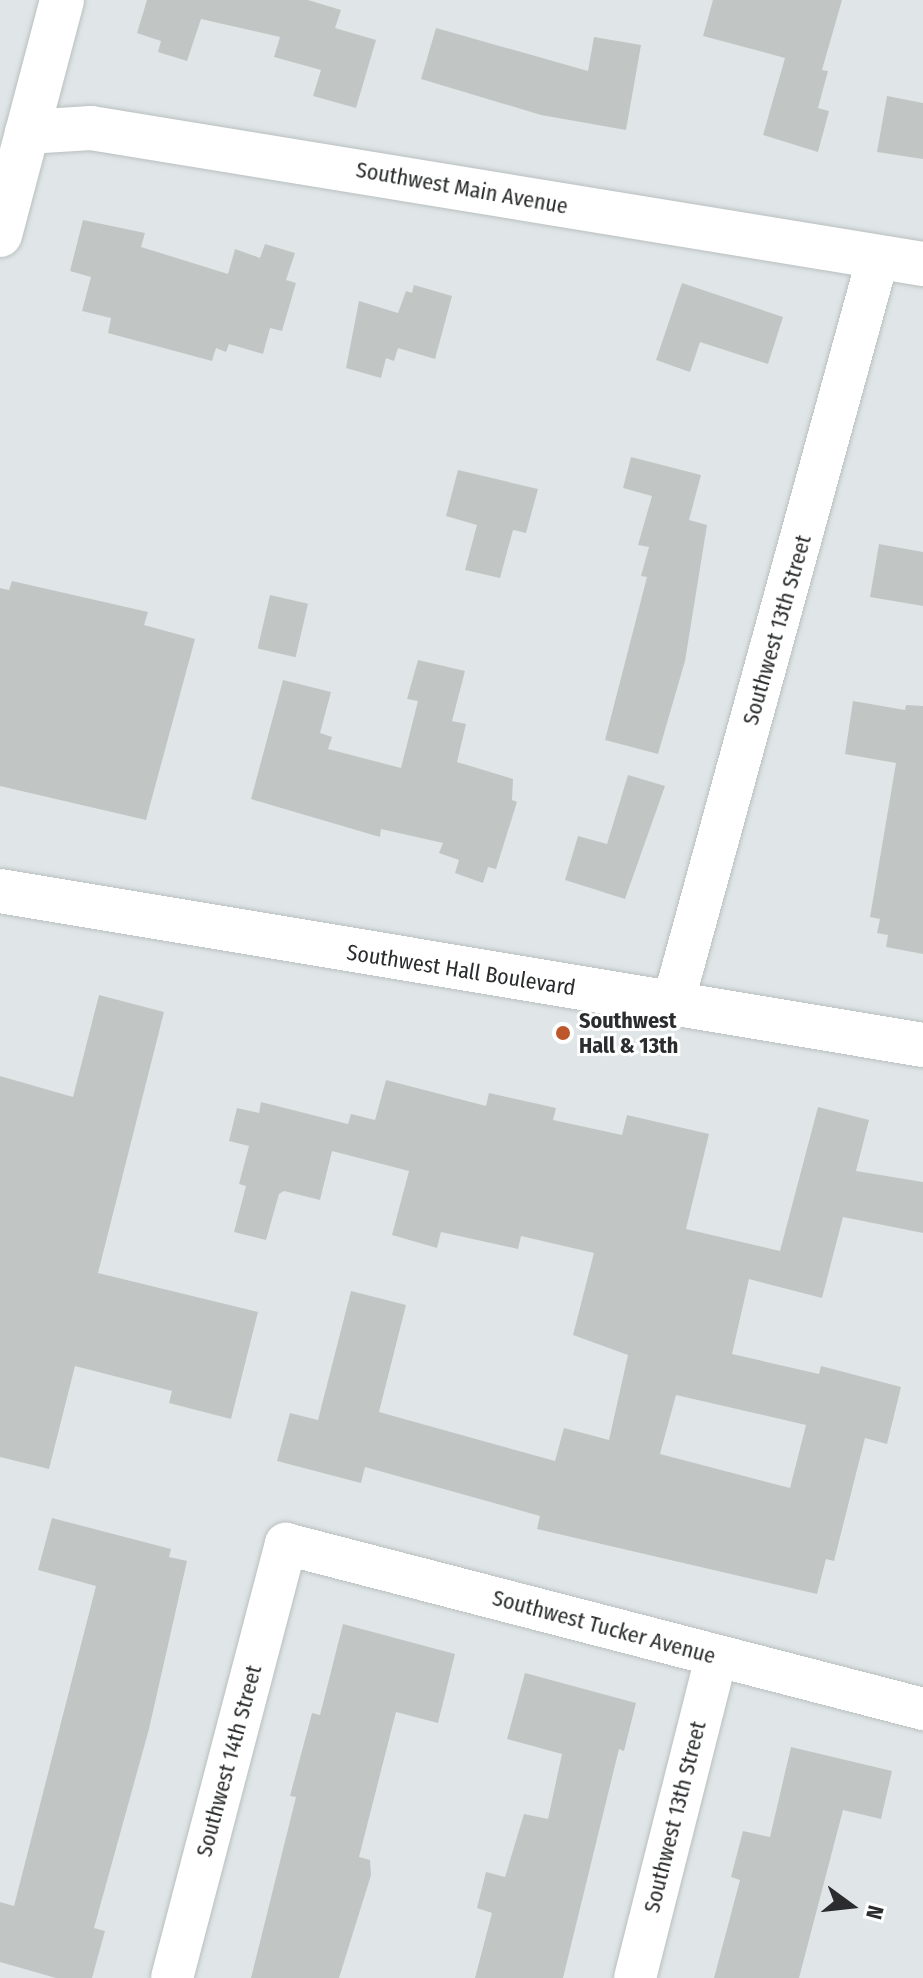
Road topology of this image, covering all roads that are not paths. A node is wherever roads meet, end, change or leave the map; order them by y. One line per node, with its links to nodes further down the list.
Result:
1 (62, 0): 2 (main road)
2 (14, 133): 3 (main road); 4 (main road, Southwest Main Avenue)
3 (0, 235)
4 (878, 257): 5 (main road, Southwest Main Avenue); 7 (street, Southwest 13th Street)
5 (923, 264)
6 (0, 891): 7 (main road, Southwest Hall Boulevard)
7 (673, 1003): 8 (main road, Southwest Hall Boulevard)
8 (923, 1045)
9 (286, 1544): 10 (street, Southwest Tucker Avenue); 12 (street, Southwest 14th Street)
10 (716, 1657): 11 (street, Southwest Tucker Avenue); 13 (street, Southwest 13th Street)
11 (923, 1709)
12 (172, 1978)
13 (635, 1978)

